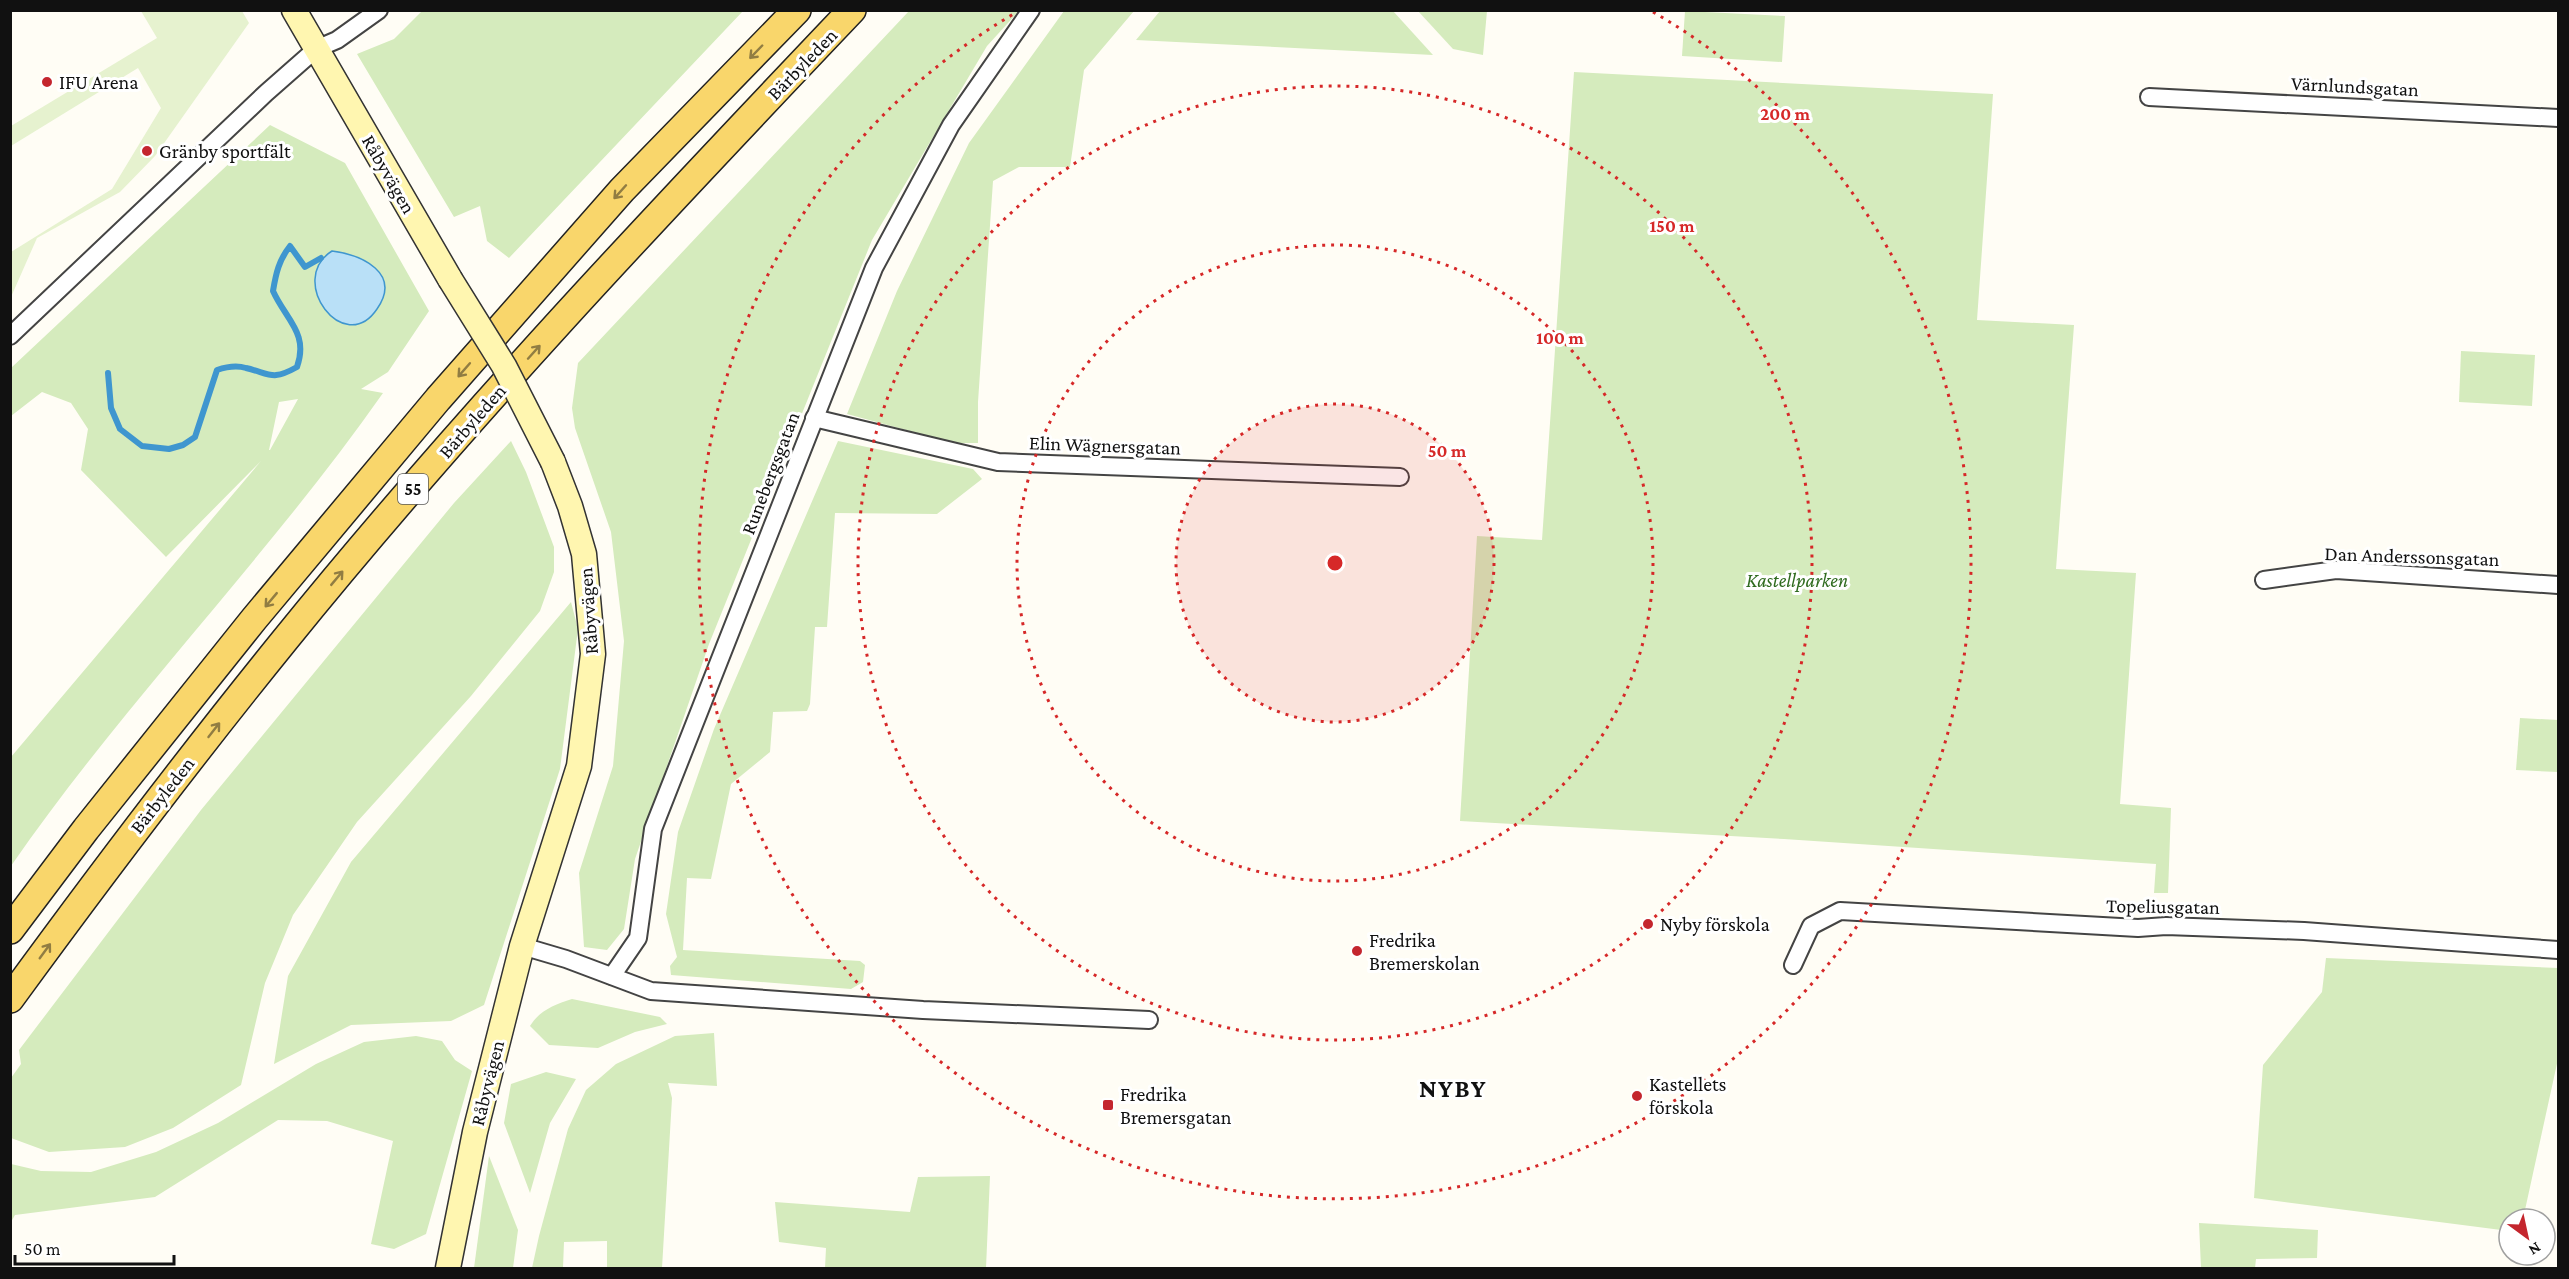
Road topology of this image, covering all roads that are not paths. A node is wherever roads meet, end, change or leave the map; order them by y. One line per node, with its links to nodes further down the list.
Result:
1 (294, 10): 6 (main road, Råbyvägen)
2 (379, 10): 6 (street)
3 (797, 10): 14 (main road, Bärbyleden / 55, one-way to 14)
4 (852, 10): 19 (main road, Bärbyleden / 55, one-way to 4)
5 (1031, 10): 10 (street, Runebergsgatan)
6 (326, 44): 9 (street); 15 (main road, Råbyvägen, bridge)
7 (2149, 97): 8 (street, Värnlundsgatan)
8 (2559, 118)
9 (10, 336)
10 (814, 418): 11 (street, Elin Wägnersgatan); 18 (street, Runebergsgatan)
11 (1400, 477)
12 (2264, 580): 13 (street, Dan Anderssonsgatan)
13 (2559, 585)
14 (10, 930)
15 (522, 946): 18 (street); 21 (main road, Råbyvägen)
16 (2559, 950): 17 (street, Topeliusgatan)
17 (1793, 965)
18 (612, 976): 20 (street)
19 (10, 999)
20 (1149, 1020)
21 (448, 1269)

